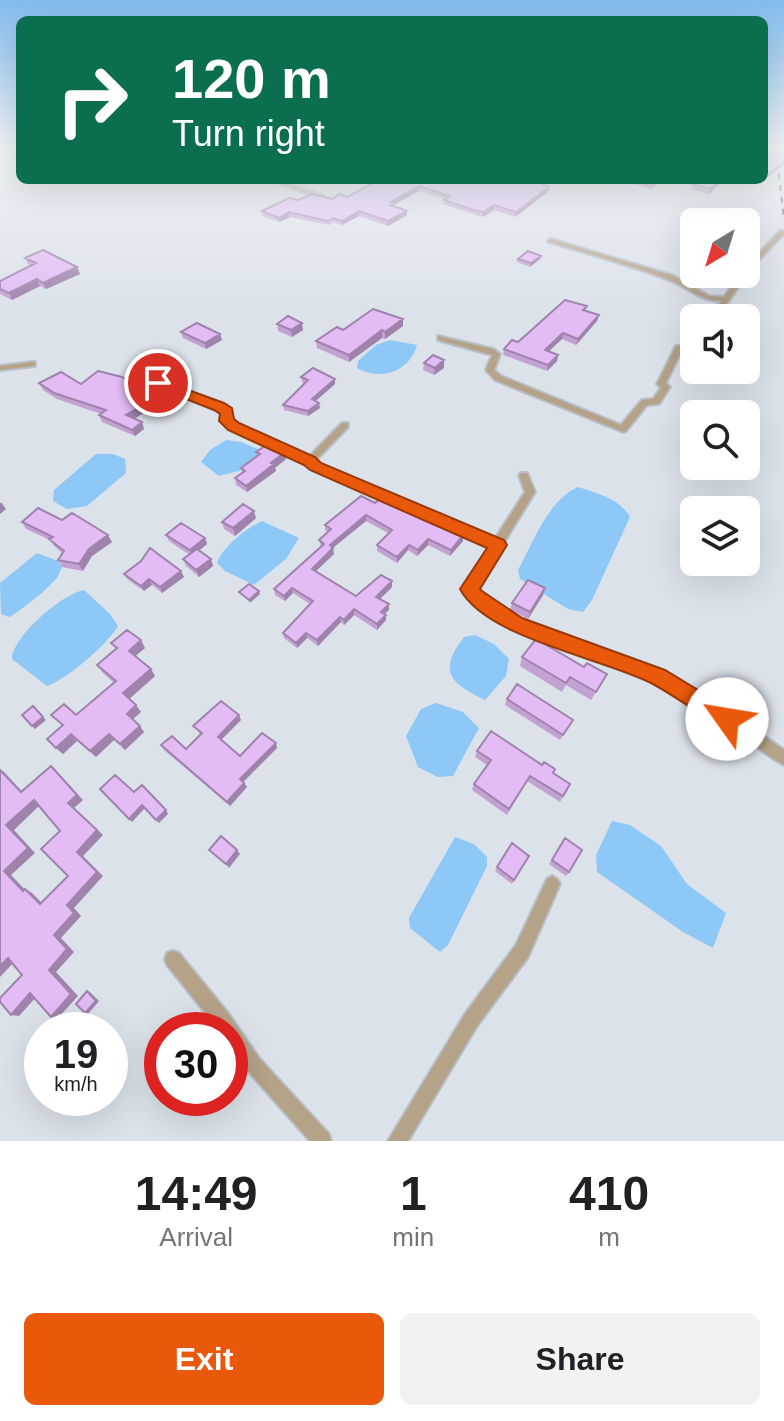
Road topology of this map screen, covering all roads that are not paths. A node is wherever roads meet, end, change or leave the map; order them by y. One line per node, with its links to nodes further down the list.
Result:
1 (782, 232): 3 (street)
2 (551, 241): 5 (street)
3 (760, 256)
4 (734, 288): 5 (street)
5 (727, 299): 6 (street)
6 (723, 304)
7 (441, 338): 8 (street)
8 (680, 348)
9 (32, 364): 10 (street)
10 (0, 368)
11 (158, 383): 13 (street)
12 (345, 425): 13 (street)
13 (310, 461): 15 (street)
14 (524, 475): 15 (street)
15 (498, 545): 16 (street)
16 (784, 758)
17 (552, 884): 20 (street)
18 (173, 959): 19 (street)
19 (322, 1141)
20 (397, 1141)

